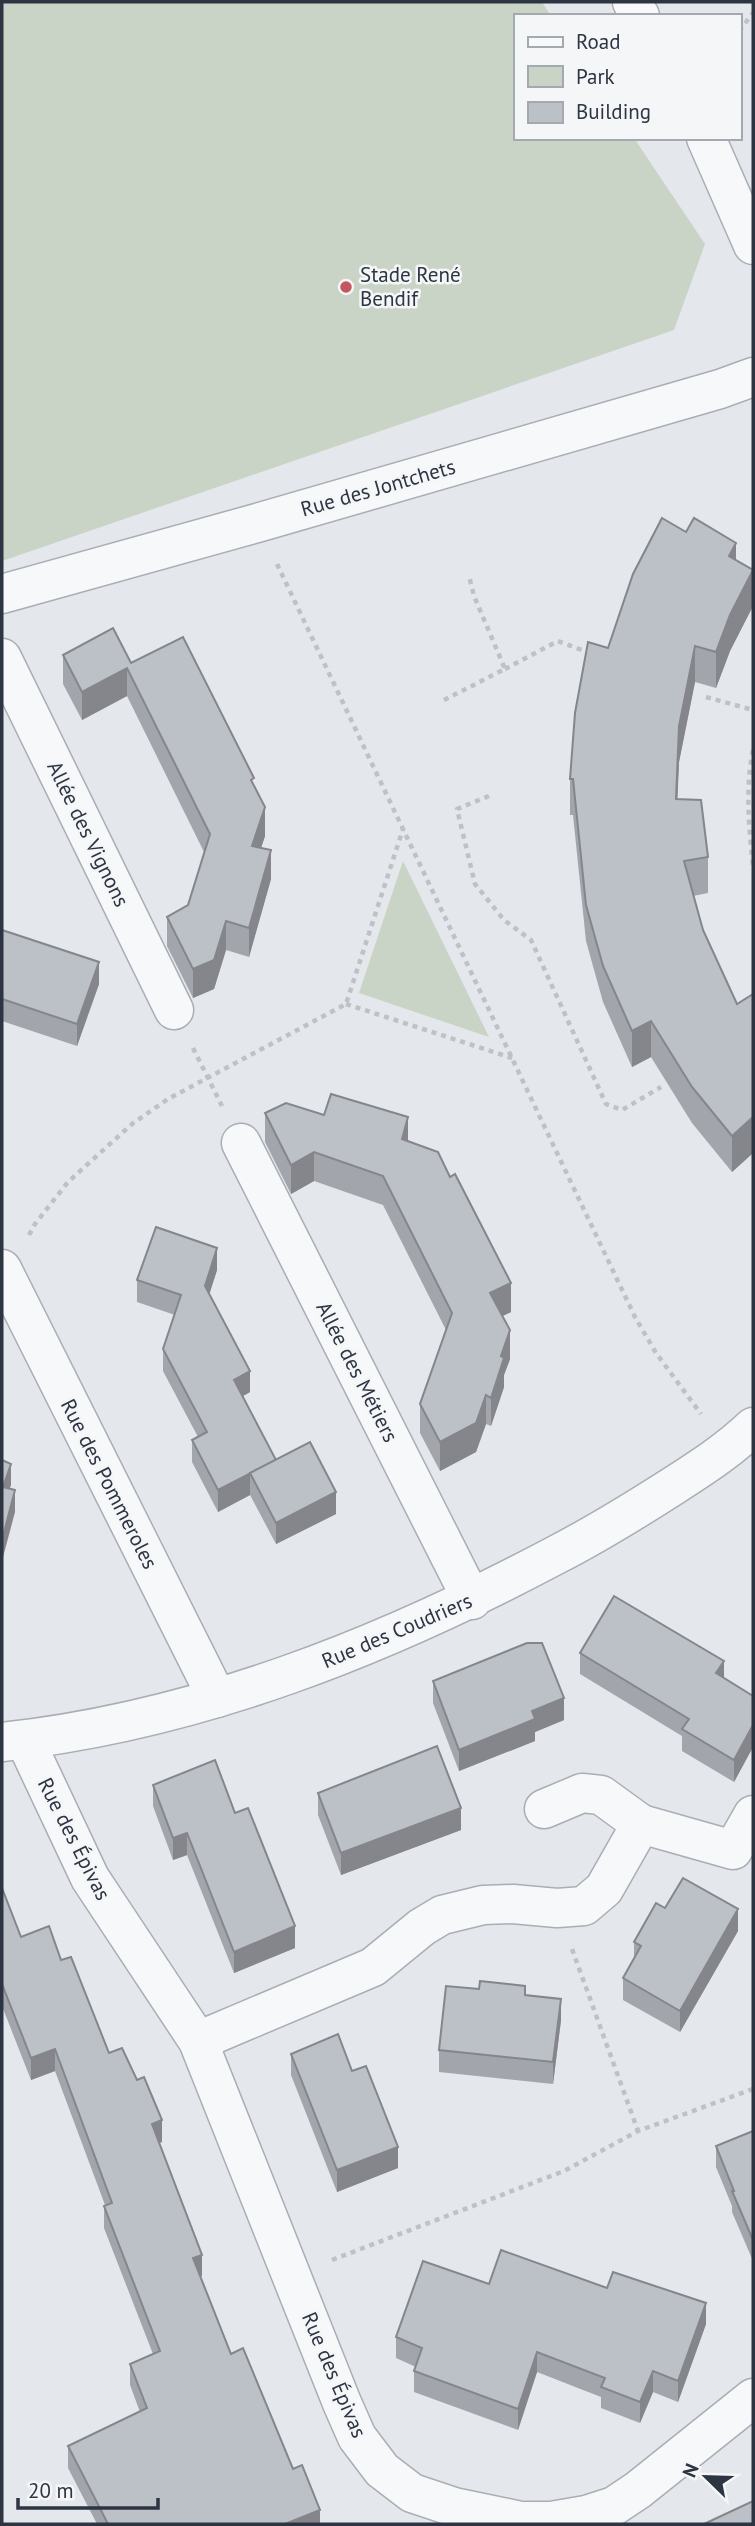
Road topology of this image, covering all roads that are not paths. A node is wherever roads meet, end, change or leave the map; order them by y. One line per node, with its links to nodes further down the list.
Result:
1 (707, 140): 2 (street)
2 (753, 246)
3 (753, 377): 4 (street, Rue des Jontchets)
4 (2, 594)
5 (2, 658): 6 (street, Allée des Vignons)
6 (174, 1010)
7 (241, 1143): 10 (street, Allée des Métiers)
8 (5, 1275): 11 (street, Rue des Pommeroles)
9 (753, 1427): 10 (street, Rue des Coudriers)
10 (472, 1600): 11 (street, Rue des Coudriers)
11 (216, 1699): 12 (street, Rue des Coudriers)
12 (13, 1741): 16 (street, Rue des Épivas)
13 (544, 1809): 15 (street)
14 (753, 1815): 15 (street)
15 (641, 1824): 16 (street)
16 (198, 2041): 17 (street, Rue des Épivas)
17 (753, 2398)

